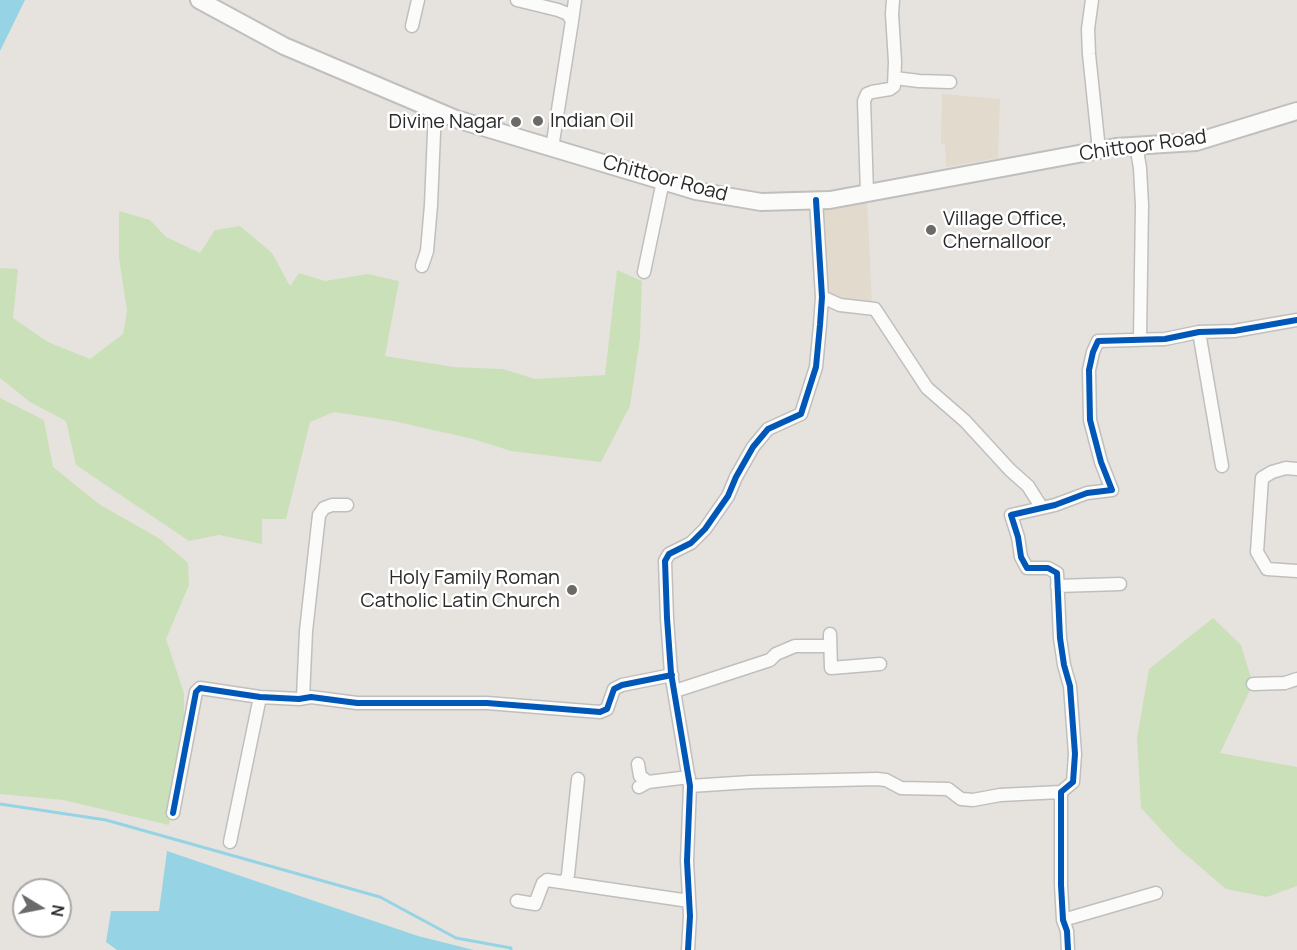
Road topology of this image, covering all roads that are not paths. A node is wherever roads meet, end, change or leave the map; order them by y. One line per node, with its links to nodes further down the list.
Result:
1 (199, 0): 11 (main road, Chittoor Road)
2 (418, 0): 8 (street)
3 (518, 0): 7 (street)
4 (575, 0): 7 (street)
5 (893, 0): 9 (street)
6 (1092, 0): 15 (street)
7 (572, 21): 14 (street)
8 (412, 26)
9 (895, 78): 10 (street); 17 (street)
10 (951, 82)
11 (435, 109): 14 (main road, Chittoor Road); 19 (street)
12 (1297, 111): 13 (main road, Chittoor Road)
13 (1136, 146): 15 (main road, Chittoor Road); 24 (street)
14 (552, 148): 16 (main road, Chittoor Road)
15 (1099, 150): 17 (main road, Chittoor Road)
16 (663, 181): 18 (main road, Chittoor Road); 20 (street)
17 (867, 193): 18 (main road, Chittoor Road)
18 (816, 200): 21 (street)
19 (422, 266)
20 (644, 272)
21 (822, 297): 28 (street); 33 (street)
22 (1297, 320): 23 (street)
23 (1199, 332): 24 (street); 25 (street)
24 (1140, 338): 28 (street)
25 (1222, 466)
26 (1297, 469): 29 (street)
27 (347, 505): 38 (street)
28 (1042, 508): 31 (street)
29 (1297, 571)
30 (1120, 584): 31 (street)
31 (1057, 586): 42 (street)
32 (880, 664): 36 (street)
33 (672, 675): 36 (street); 38 (street)
34 (1297, 679): 35 (street)
35 (1252, 684)
36 (675, 691): 41 (street)
37 (261, 697): 38 (street); 43 (street); 44 (street)
38 (303, 698)
39 (638, 764): 41 (street)
40 (578, 779): 45 (street)
41 (689, 781): 42 (street); 48 (street)
42 (1061, 792): 49 (street)
43 (173, 813)
44 (230, 842)
45 (565, 882): 47 (street); 48 (street)
46 (1156, 892): 49 (street)
47 (517, 901)
48 (689, 901): 50 (street)
49 (1063, 920): 51 (street)
50 (688, 950)
51 (1068, 950)

